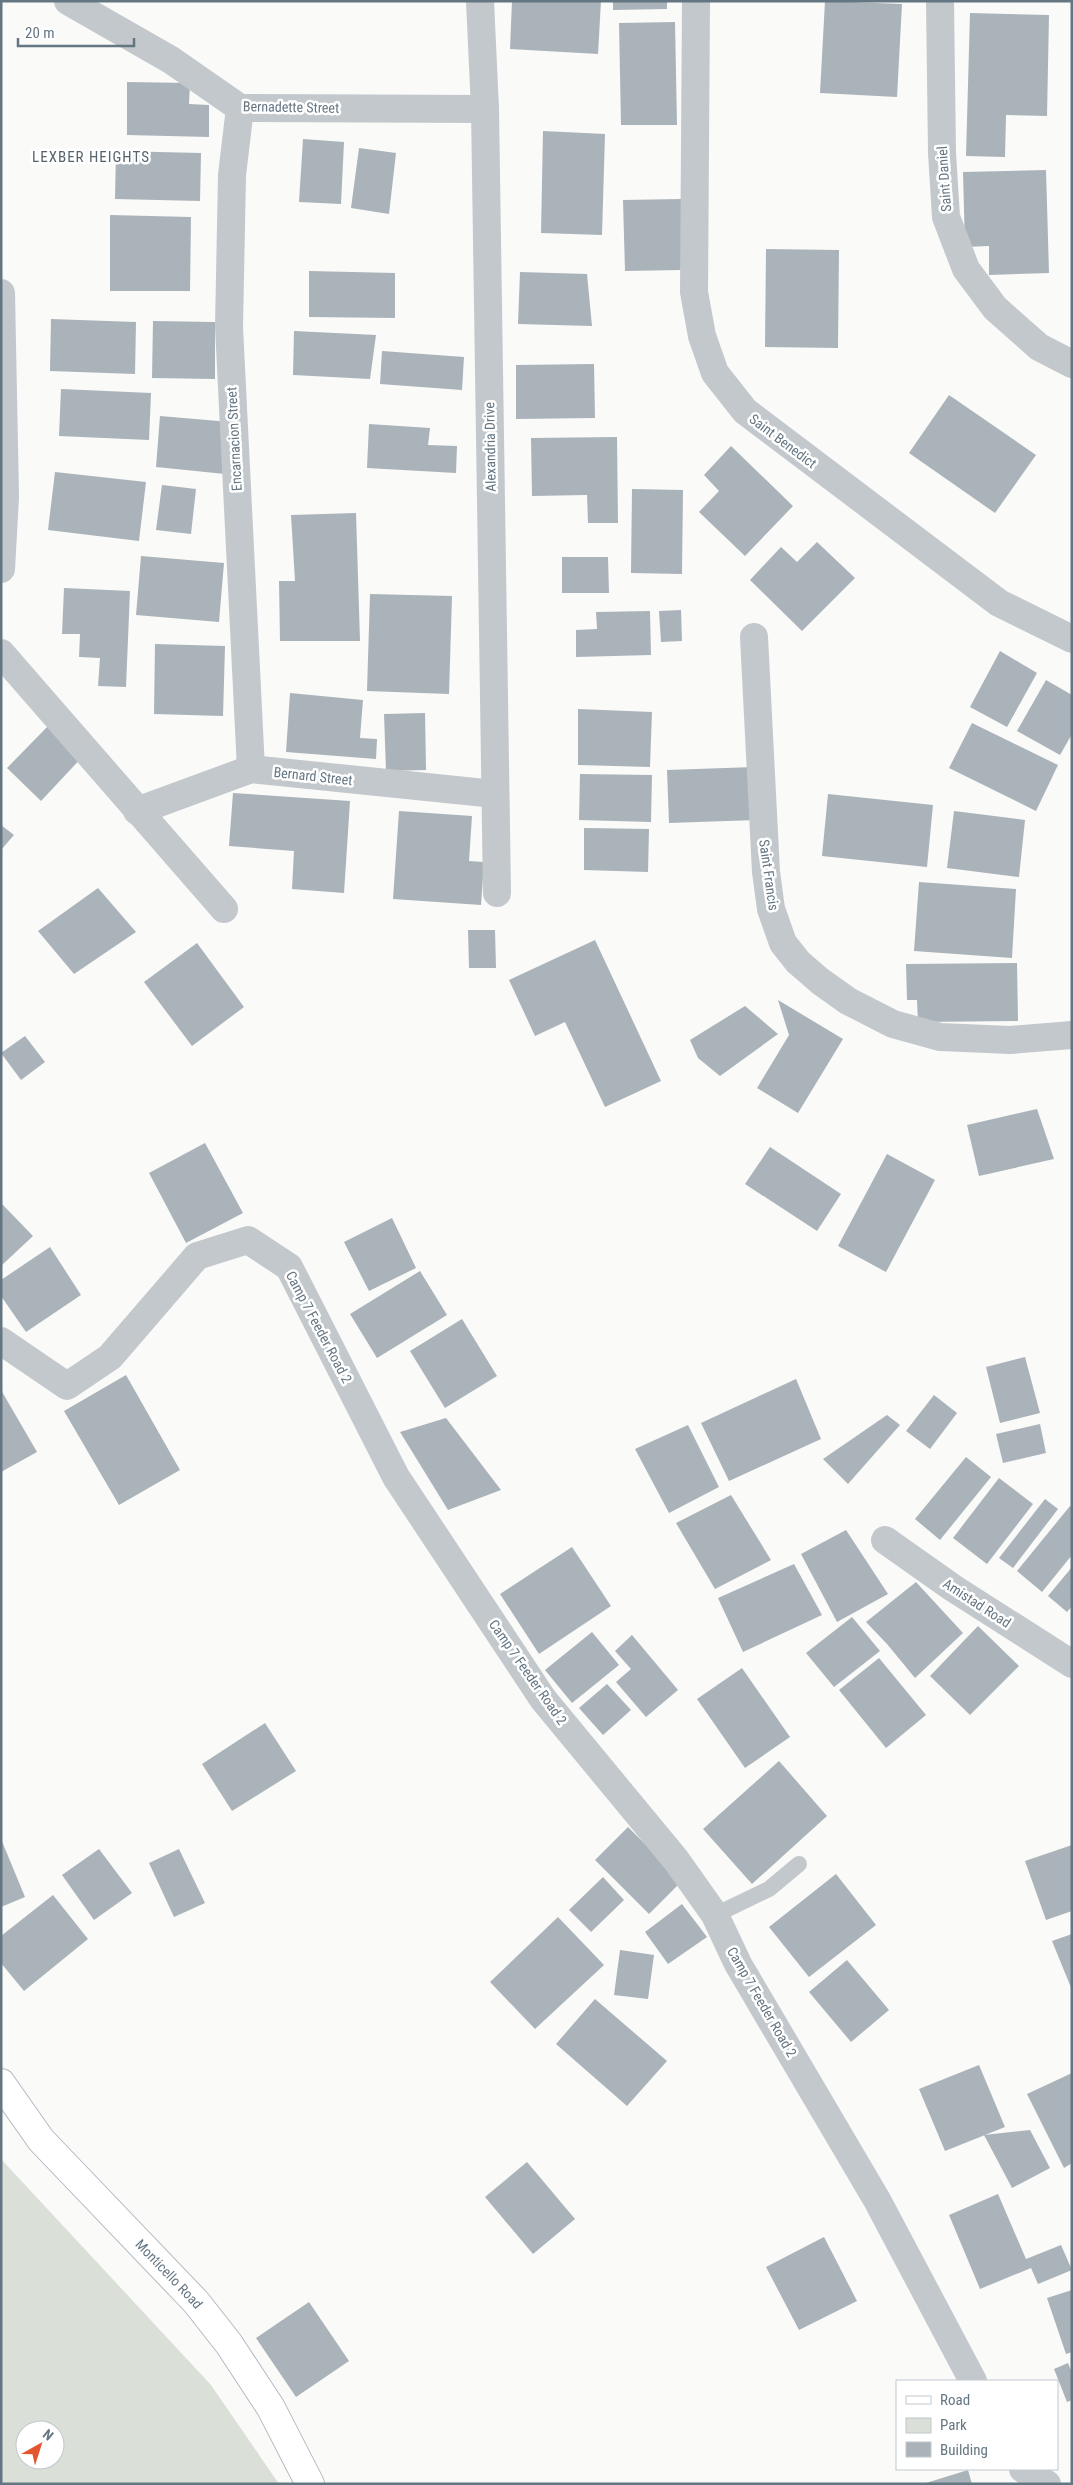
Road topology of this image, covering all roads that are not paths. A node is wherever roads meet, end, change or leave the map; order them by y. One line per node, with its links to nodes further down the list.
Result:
1 (68, 1): 5 (street, Bernadette Street)
2 (480, 1): 6 (street, Alexandria Drive)
3 (696, 1): 11 (street, Saint Benedict)
4 (940, 1): 8 (street, Saint Daniel)
5 (240, 108): 6 (street, Bernadette Street); 13 (street, Encarnacion Street)
6 (485, 109): 14 (street, Alexandria Drive)
7 (1, 293): 9 (street)
8 (1072, 364)
9 (1, 570)
10 (754, 637): 18 (street, Saint Francis)
11 (1072, 639)
12 (1, 652): 15 (street)
13 (251, 770): 14 (street, Bernard Street); 15 (street, Bernard Street)
14 (495, 794): 16 (street, Alexandria Drive)
15 (138, 811): 17 (street)
16 (497, 893)
17 (224, 909)
18 (1072, 1035)
19 (1, 1341): 23 (street, Camp 7 Feeder Road 2)
20 (885, 1540): 21 (street, Amistad Road)
21 (1072, 1664)
22 (799, 1864): 23 (lane)
23 (714, 1915): 25 (street, Camp 7 Feeder Road 2)
24 (1, 2083): 27 (main road, Monticello Road)
25 (972, 2380)
26 (1025, 2470): 28 (street)
27 (310, 2484)
28 (1047, 2484)

